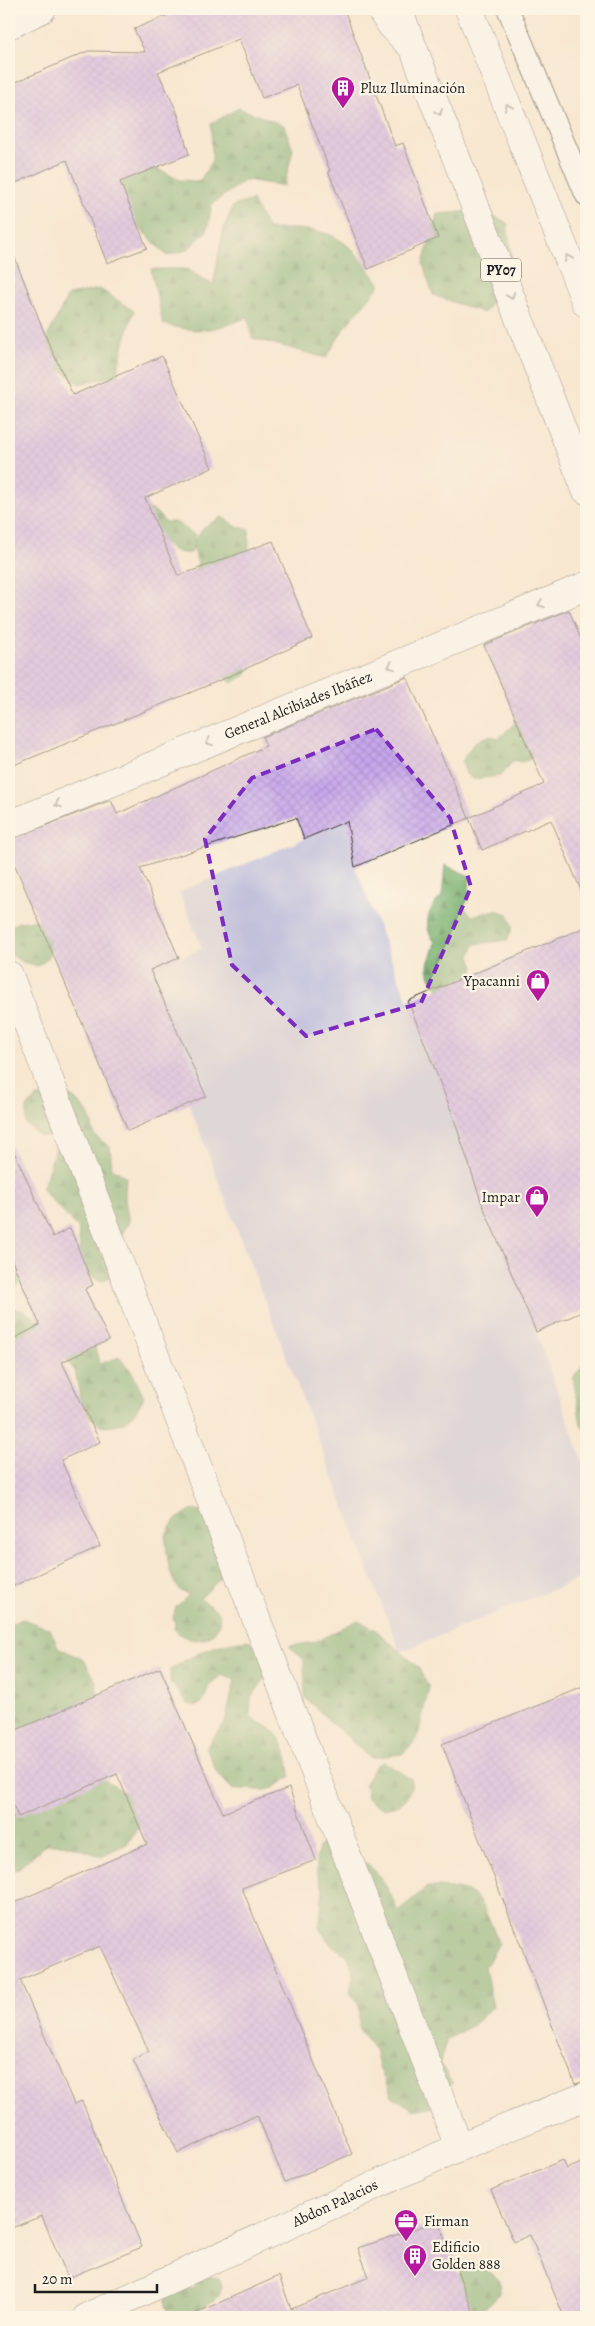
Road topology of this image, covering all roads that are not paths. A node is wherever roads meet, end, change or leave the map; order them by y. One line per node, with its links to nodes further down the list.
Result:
1 (42, 9): 6 (main road)
2 (380, 9): 7 (main road)
3 (398, 9): 7 (main road, PY07)
4 (508, 9): 8 (lane)
5 (472, 13): 9 (main road, one-way to 5)
6 (9, 25)
7 (415, 50): 10 (main road, PY07, one-way to 10)
8 (586, 195)
9 (586, 303)
10 (586, 490)
11 (586, 586): 12 (main road, General Alcibíades Ibáñez, one-way to 12)
12 (9, 825)
13 (9, 976): 15 (main road)
14 (586, 2096): 15 (main road, Abdon Palacios)
15 (459, 2147): 16 (main road, Abdon Palacios)
16 (87, 2317)

